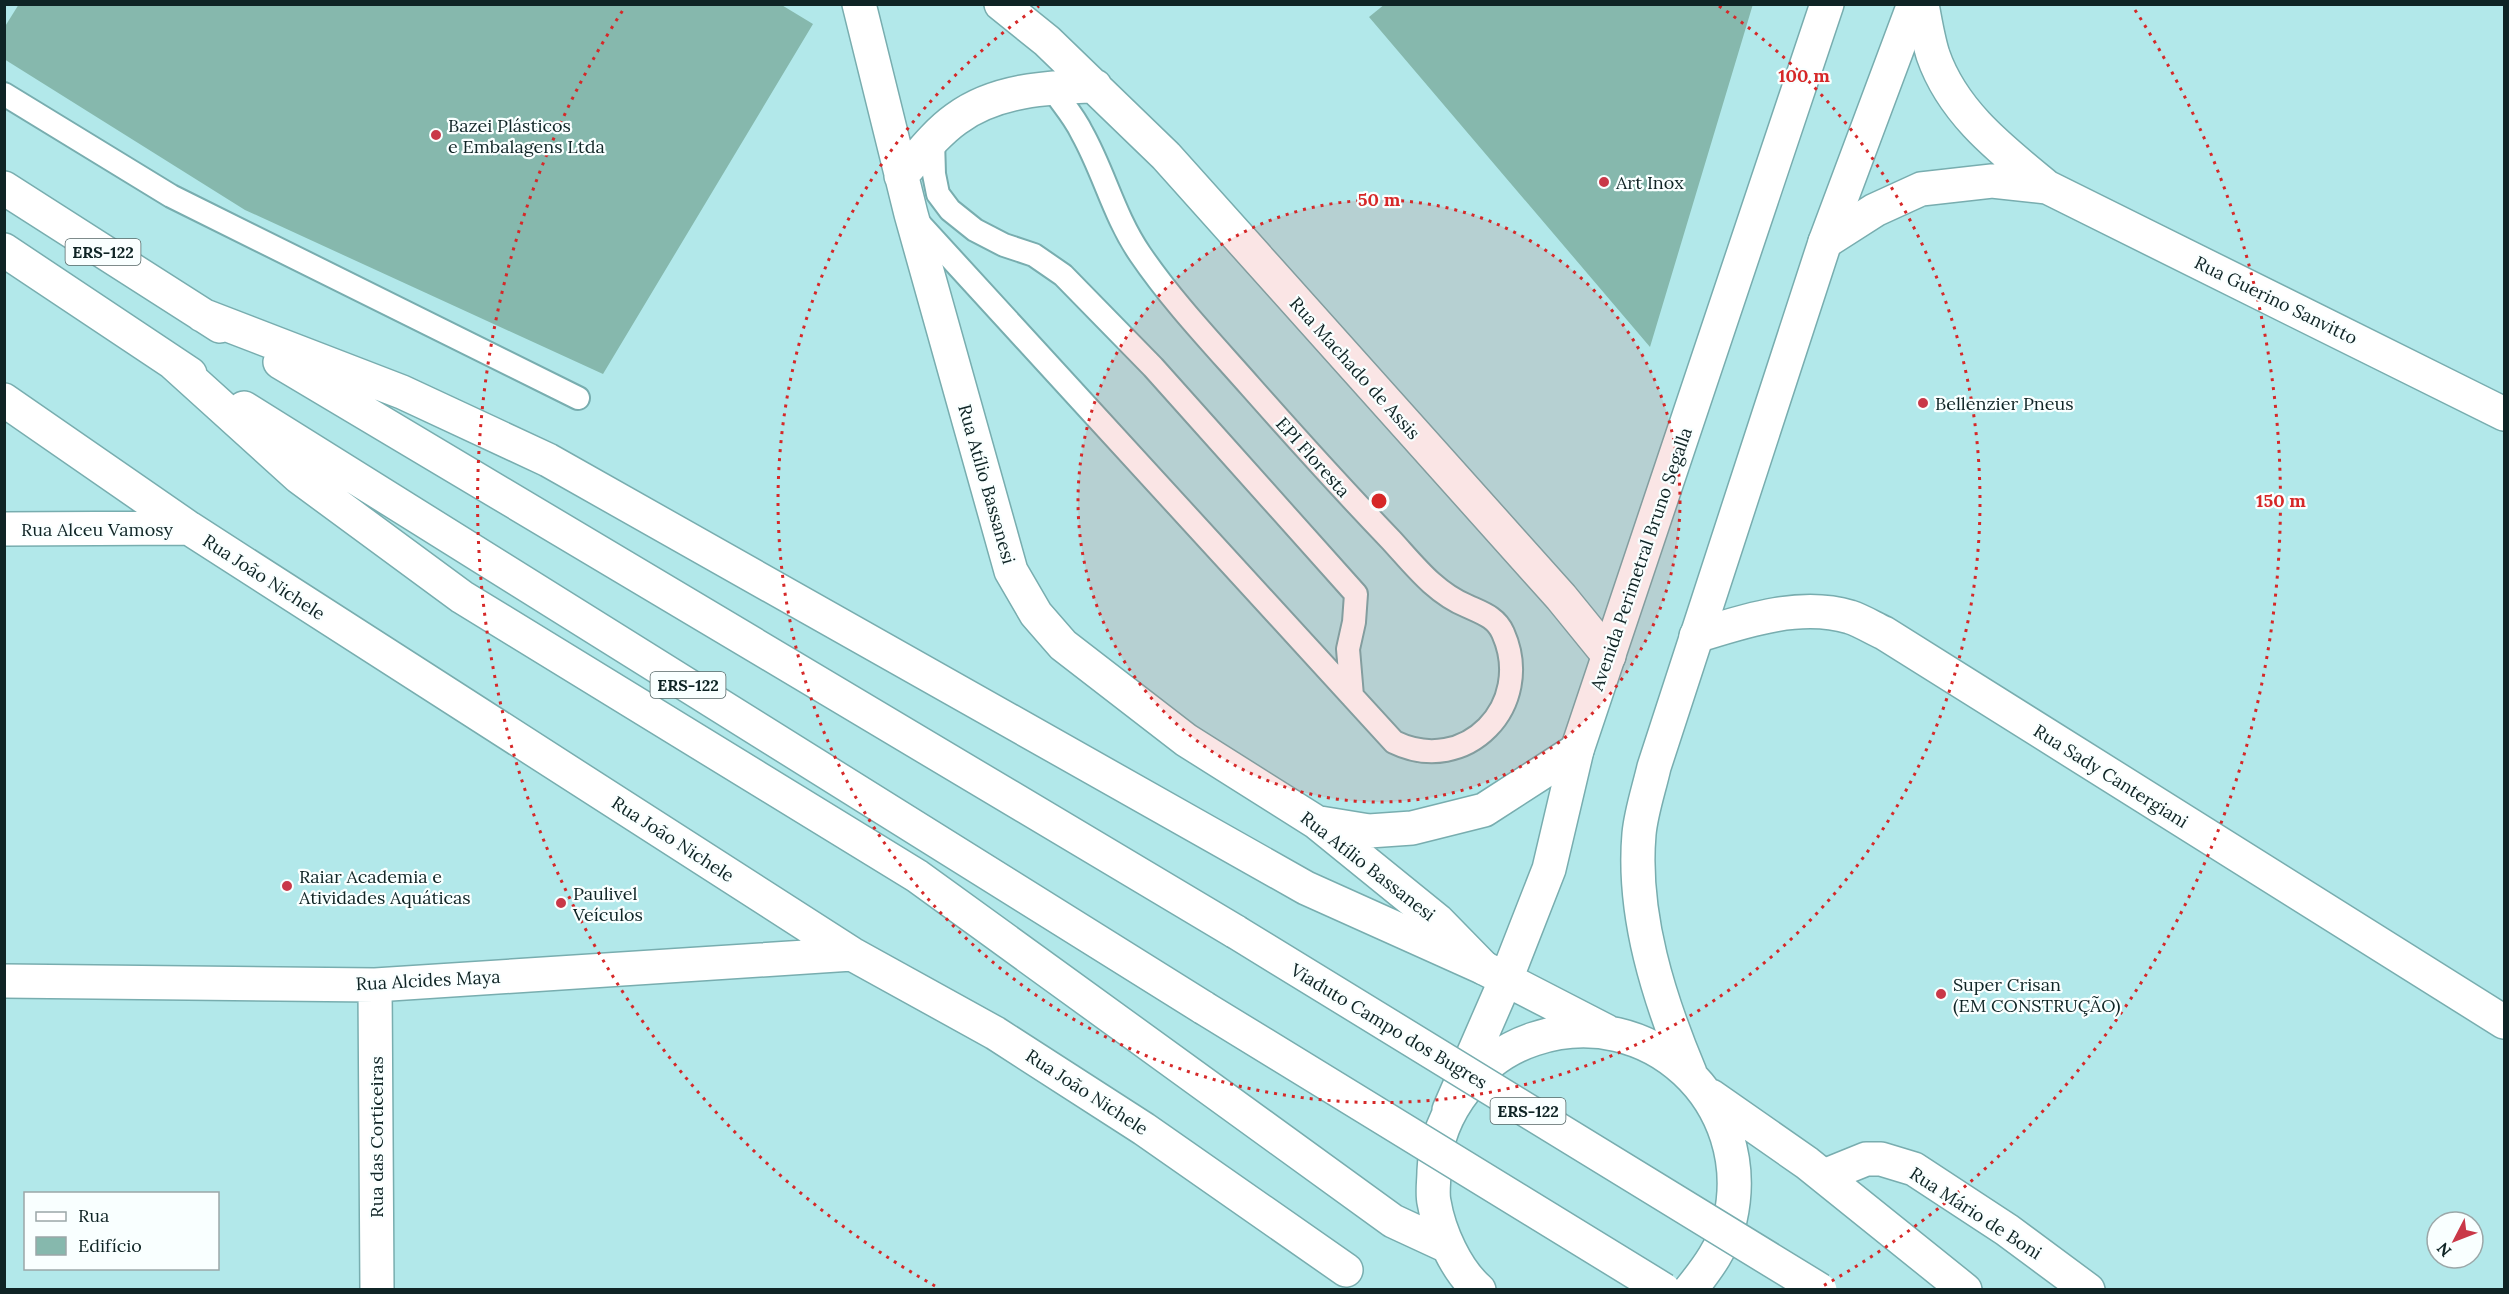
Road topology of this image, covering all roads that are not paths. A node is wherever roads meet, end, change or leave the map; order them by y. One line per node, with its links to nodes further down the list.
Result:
1 (859, 4): 10 (main road, Rua Atílio Bassanesi)
2 (1001, 4): 6 (main road, Rua Machado de Assis)
3 (1827, 4): 24 (main road, Avenida Perimetral Bruno Segalla)
4 (1914, 4): 14 (main road)
5 (1922, 4): 11 (main road, Rua Guerino Sanvitto)
6 (1095, 86): 7 (main road); 24 (main road, Rua Machado de Assis)
7 (1051, 87): 9 (main road); 25 (lane, EPI Floresta)
8 (4, 94): 18 (lane)
9 (933, 140): 10 (main road); 25 (lane)
10 (901, 176): 13 (main road, Rua Atílio Bassanesi)
11 (2048, 187): 14 (main road, Rua Guerino Sanvitto); 20 (main road, Rua Guerino Sanvitto)
12 (4, 188): 16 (main road, ERS-122)
13 (911, 214): 25 (lane, EPI Floresta); 27 (main road, Rua Atílio Bassanesi)
14 (1825, 242): 23 (main road)
15 (4, 250): 17 (main road, ERS-122)
16 (202, 315): 29 (main road); 43 (main road, Viaduto Campo dos Bugres / ERS-122, bridge)
17 (171, 362): 37 (main road); 41 (main road, ERS-122, bridge)
18 (578, 398)
19 (4, 400): 21 (main road, Rua João Nichele)
20 (2505, 414)
21 (189, 528): 22 (main road, Rua Alceu Vamosy); 28 (main road, Rua João Nichele)
22 (4, 529)
23 (1696, 636): 32 (main road, Rua Sady Cantergiani); 34 (main road)
24 (1609, 656): 26 (main road, Avenida Perimetral Bruno Segalla)
25 (1352, 696)
26 (1577, 750): 27 (main road); 29 (main road, Avenida Perimetral Bruno Segalla)
27 (1317, 822): 29 (main road, Rua Atílio Bassanesi)
28 (852, 954): 31 (main road, Rua Alcides Maya); 38 (main road, Rua João Nichele)
29 (1495, 973): 33 (main road); 35 (main road, Avenida Perimetral Bruno Segalla)
30 (4, 981): 31 (main road, Rua Alcides Maya)
31 (375, 985): 39 (main road, Rua das Corticeiras)
32 (2505, 1022)
33 (1606, 1031): 34 (main road); 35 (main road)
34 (1699, 1084): 36 (main road); 42 (main road)
35 (1449, 1110): 37 (main road)
36 (1824, 1176): 44 (main road); 45 (main road, Rua Mário de Boni)
37 (1448, 1246): 40 (main road)
38 (1346, 1270)
39 (377, 1290)
40 (1479, 1290)
41 (1664, 1290)
42 (1690, 1290)
43 (1820, 1290)
44 (1965, 1290)
45 (2088, 1290)

